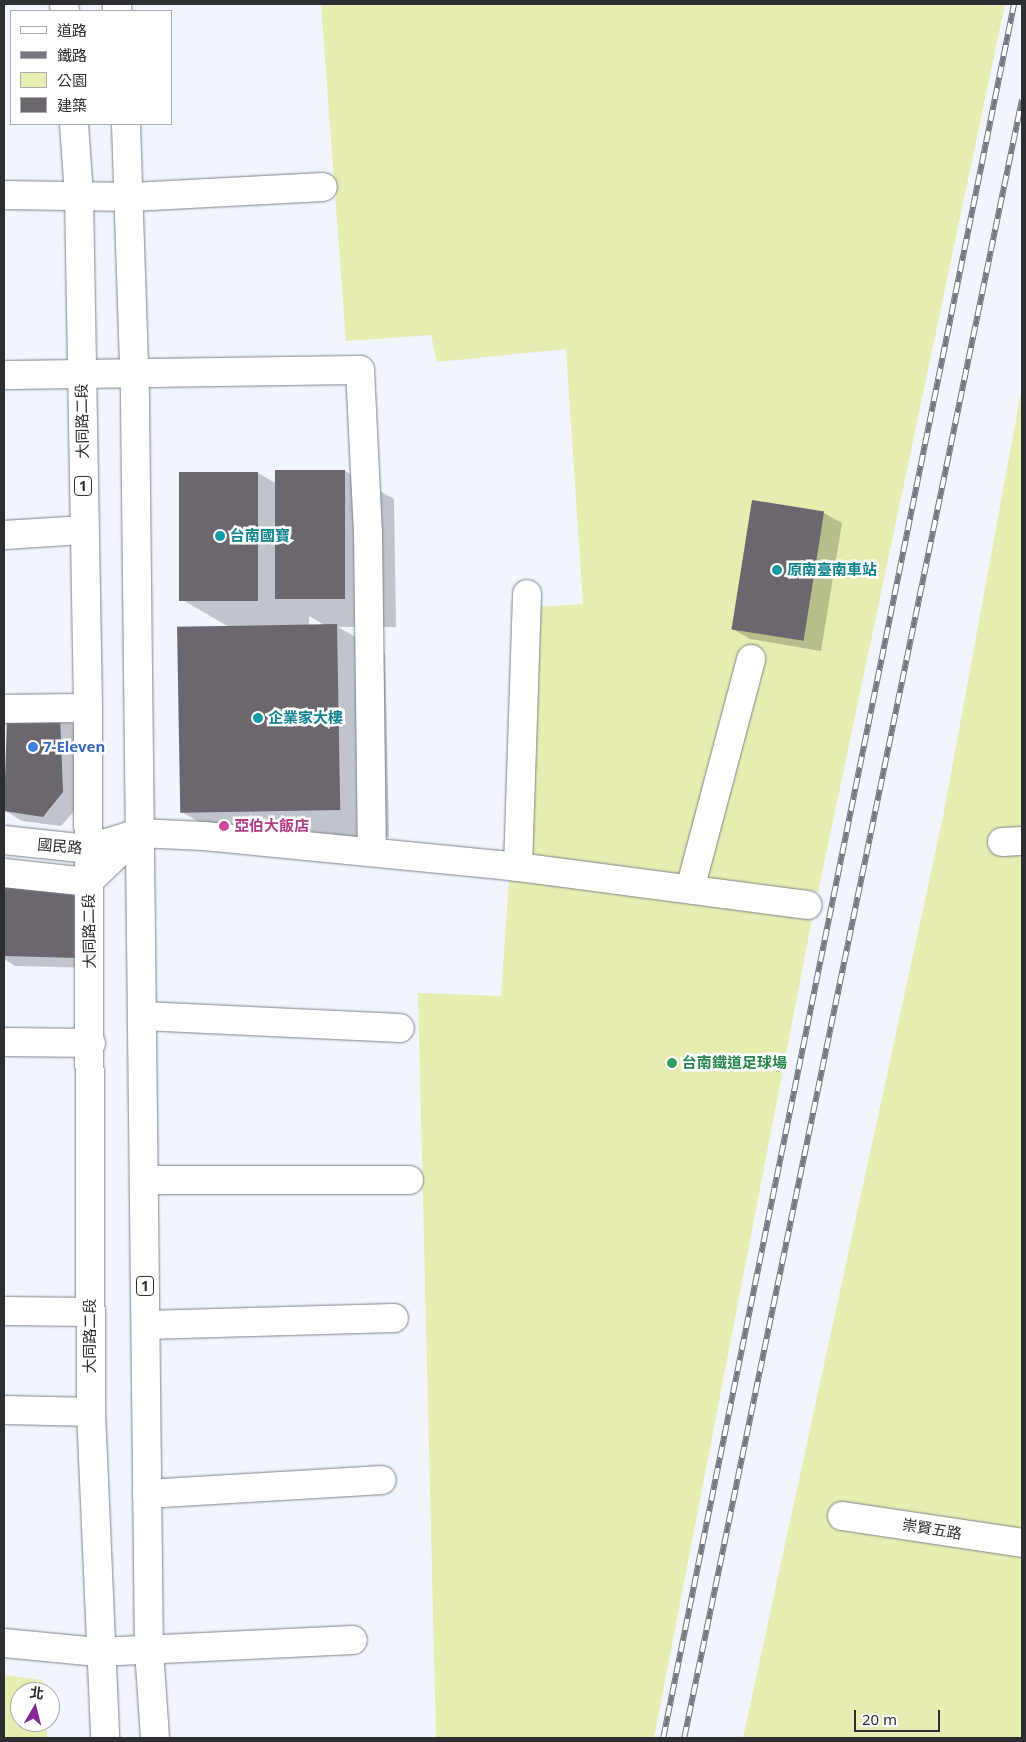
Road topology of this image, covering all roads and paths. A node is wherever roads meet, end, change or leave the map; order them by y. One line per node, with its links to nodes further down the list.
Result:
1 (74, 125): 5 (street, 大同路二段 / 1)
2 (126, 125): 6 (street, 1)
3 (323, 187): 6 (street)
4 (4, 194): 5 (street)
5 (79, 196): 6 (street); 9 (street, 大同路二段 / 1)
6 (132, 197): 7 (street, 1)
7 (135, 372): 9 (street); 16 (street, 1); 19 (street)
8 (4, 375): 9 (street)
9 (82, 375): 10 (street, 大同路二段 / 1)
10 (84, 530): 11 (street); 14 (street, 大同路二段 / 1)
11 (4, 535)
12 (527, 594): 20 (street)
13 (751, 659): 23 (street)
14 (88, 708): 15 (street); 18 (street, 大同路二段 / 1)
15 (4, 710)
16 (138, 833): 18 (street, 國民路); 19 (street); 22 (street); 25 (street, 1)
17 (4, 840): 18 (street, 國民路)
18 (88, 849): 22 (street, 大同路二段 / 1)
19 (372, 852): 20 (street)
20 (518, 867): 23 (street)
21 (4, 873): 22 (street)
22 (88, 882): 28 (street, 大同路二段 / 1)
23 (690, 889): 24 (street)
24 (808, 905)
25 (143, 1016): 26 (street); 29 (street, 1)
26 (400, 1028)
27 (4, 1042): 28 (street)
28 (91, 1043): 32 (street, 大同路二段 / 1)
29 (144, 1180): 30 (street); 34 (street, 1)
30 (409, 1180)
31 (4, 1311): 32 (street)
32 (90, 1312): 36 (street, 大同路二段 / 1)
33 (394, 1318): 34 (street)
34 (146, 1325): 38 (street, 1)
35 (4, 1410): 36 (street)
36 (91, 1412): 44 (street, 大同路二段 / 1)
37 (382, 1480): 38 (street)
38 (147, 1494): 43 (street, 1)
39 (842, 1516): 40 (street, 崇賢五路)
40 (1022, 1543)
41 (353, 1640): 43 (street)
42 (4, 1643): 44 (street)
43 (148, 1650): 44 (street); 46 (street, 1)
44 (98, 1652): 45 (street, 大同路二段 / 1)
45 (105, 1738)
46 (155, 1738)

